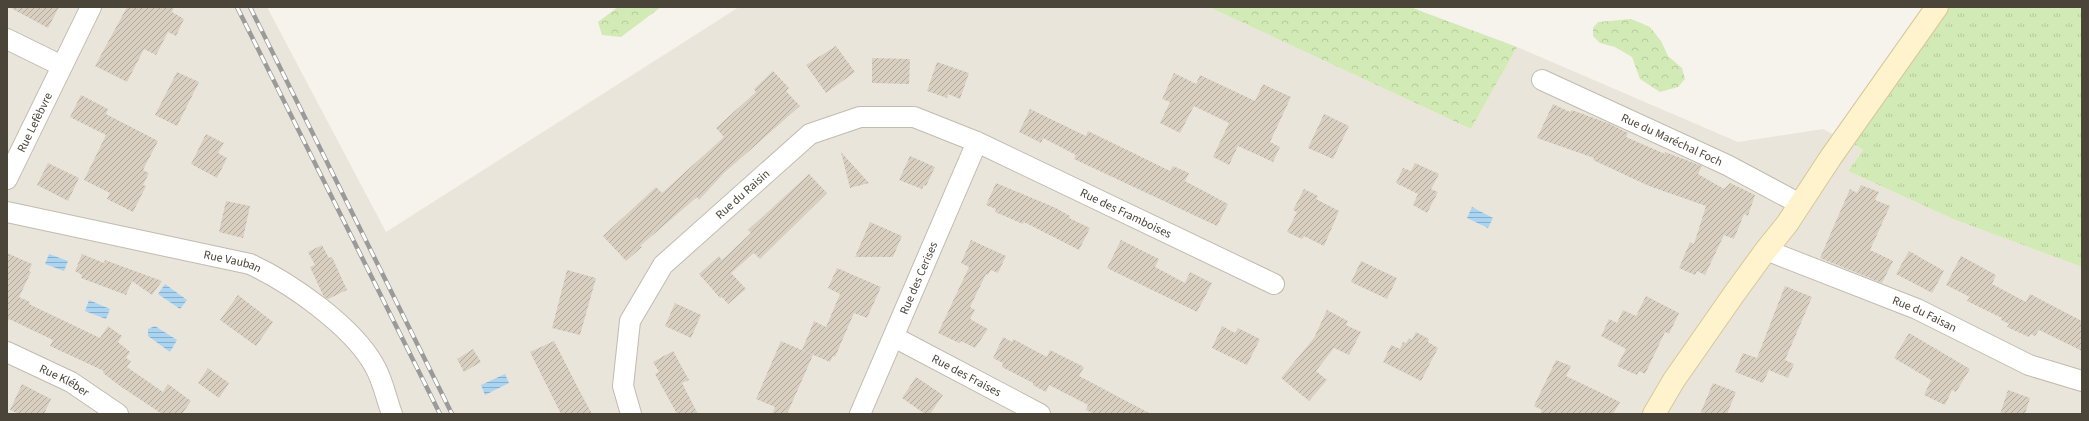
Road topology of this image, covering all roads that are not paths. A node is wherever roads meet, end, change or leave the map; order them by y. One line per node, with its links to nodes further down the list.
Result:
1 (91, 7): 4 (street, Rue Lefèbvre)
2 (1937, 7): 8 (main road)
3 (7, 39): 4 (street)
4 (62, 66): 7 (street, Rue Lefèbvre)
5 (1542, 80): 8 (street, Rue du Maréchal Foch)
6 (977, 142): 11 (street, Rue des Framboises); 12 (street, Rue des Cerises); 17 (street, Rue du Raisin)
7 (7, 179)
8 (1800, 204): 10 (main road)
9 (7, 212): 15 (street, Rue Vauban)
10 (1766, 250): 14 (street, Rue du Faisan); 20 (main road)
11 (1274, 284)
12 (894, 337): 18 (street, Rue des Cerises); 19 (street, Rue des Fraises)
13 (7, 352): 16 (street, Rue Kléber)
14 (2082, 381)
15 (390, 413)
16 (118, 414)
17 (631, 414)
18 (860, 414)
19 (1040, 414)
20 (1654, 414)

